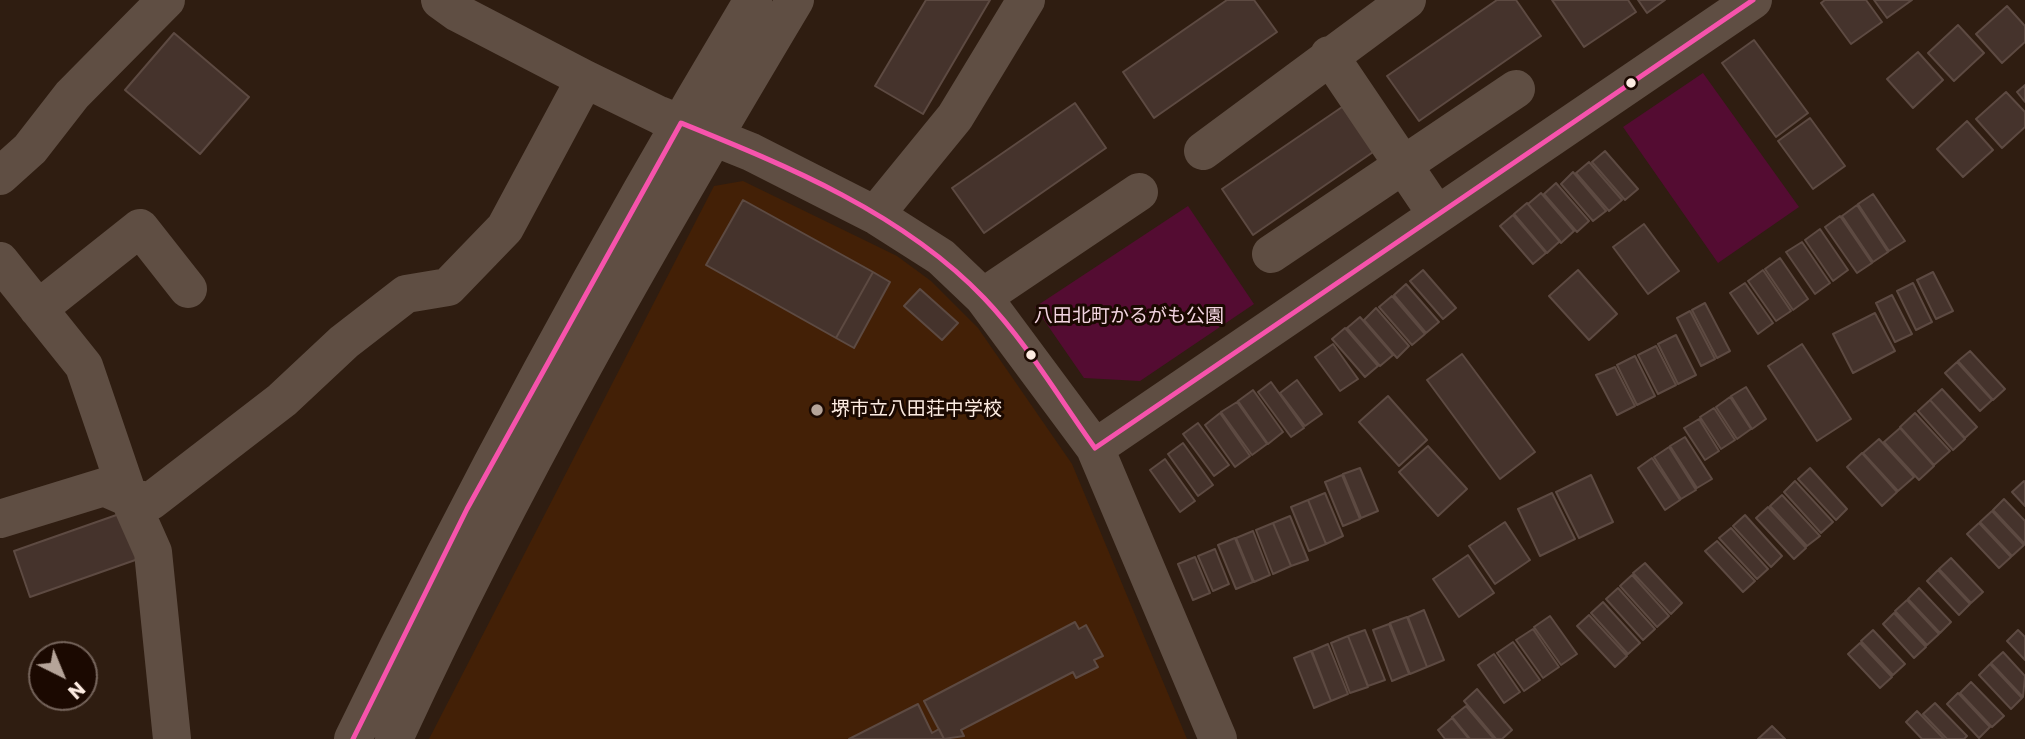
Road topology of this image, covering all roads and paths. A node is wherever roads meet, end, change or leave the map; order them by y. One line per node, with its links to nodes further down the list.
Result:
1 (166, 0): 14 (street)
2 (440, 0): 9 (street)
3 (753, 0): 11 (street)
4 (795, 0): 11 (street)
5 (1026, 0): 16 (street)
6 (1407, 0): 8 (street)
7 (1753, 0): 17 (street)
8 (1329, 55): 12 (street); 13 (street)
9 (585, 79): 11 (street); 24 (street)
10 (1516, 89): 13 (street)
11 (698, 129): 16 (street); 27 (street); 28 (street)
12 (1203, 151)
13 (1402, 164): 17 (street); 18 (street)
14 (0, 176)
15 (1139, 192): 21 (street)
16 (875, 215): 21 (street)
17 (1437, 215): 23 (street)
18 (1271, 254)
19 (0, 261): 22 (street)
20 (188, 289): 22 (street)
21 (983, 297): 23 (street)
22 (38, 309): 24 (street)
23 (1095, 448): 29 (street)
24 (129, 498): 25 (street); 26 (street)
25 (0, 519)
26 (172, 739)
27 (353, 739)
28 (394, 739)
29 (1218, 739)

